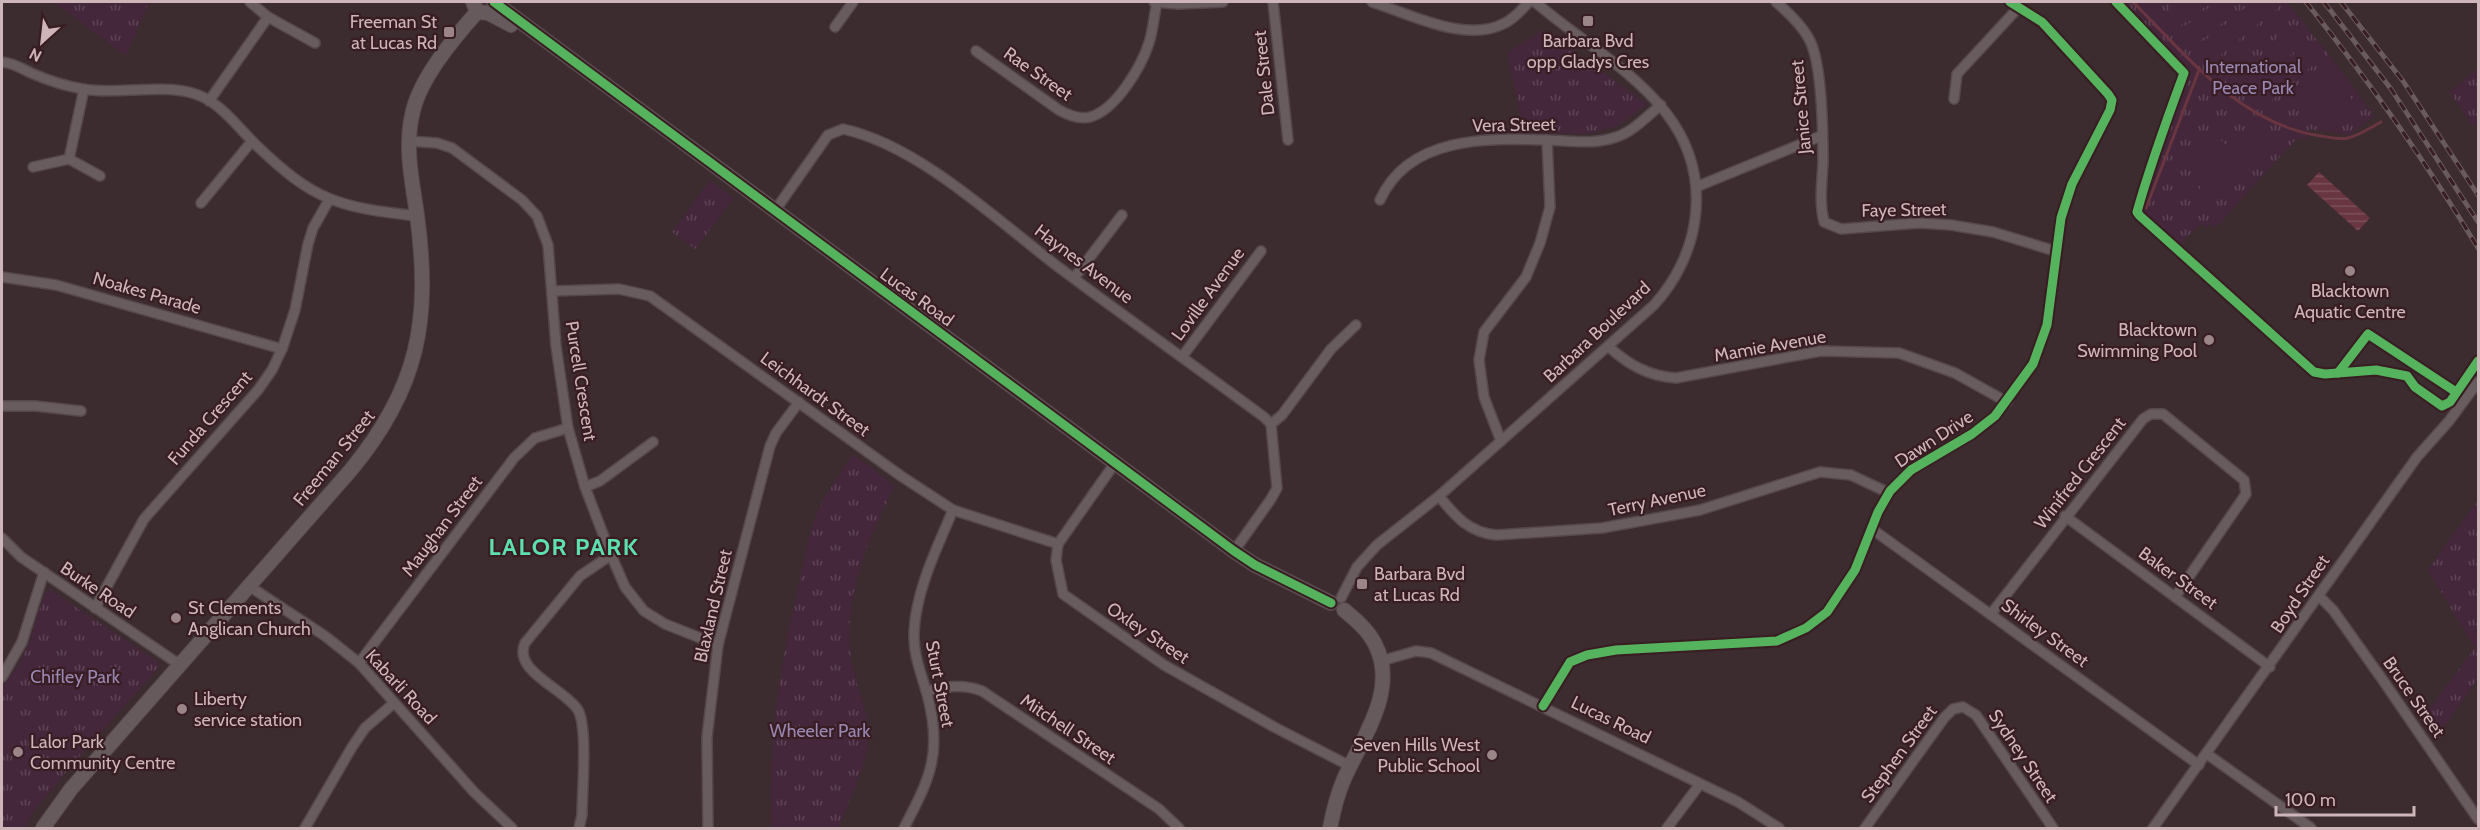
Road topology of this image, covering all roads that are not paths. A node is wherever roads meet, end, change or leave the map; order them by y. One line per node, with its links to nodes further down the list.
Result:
1 (250, 2): 12 (street)
2 (853, 2): 13 (street)
3 (1155, 2): 4 (street); 15 (street, Rae Street)
4 (1223, 2)
5 (1273, 2): 22 (street, Dale Street)
6 (1372, 2): 7 (street)
7 (1529, 2)
8 (1535, 2): 20 (street, Barbara Boulevard)
9 (1776, 2): 21 (street, Janice Street)
10 (2014, 4): 18 (street); 38 (street, Dawn Drive)
11 (485, 6): 25 (street, Freeman Street); 33 (street, Lucas Road)
12 (268, 17): 14 (street); 19 (street)
13 (835, 27)
14 (315, 43)
15 (976, 51)
16 (2, 62): 17 (street)
17 (84, 90): 19 (street); 26 (street)
18 (1953, 99)
19 (209, 100): 24 (street)
20 (1661, 105): 23 (street, Vera Street); 29 (street, Barbara Boulevard)
21 (1821, 136): 29 (street); 36 (street, Janice Street)
22 (1288, 140)
23 (1547, 140): 31 (street, Vera Street); 53 (street)
24 (252, 141): 30 (street); 32 (street)
25 (408, 141): 35 (street, Freeman Street); 41 (street, Purcell Crescent)
26 (69, 159): 27 (street); 28 (street)
27 (33, 167)
28 (100, 176)
29 (1696, 187): 43 (street, Barbara Boulevard)
30 (329, 200): 35 (street); 44 (street, Funda Crescent)
31 (1380, 200)
32 (201, 203)
33 (774, 212): 40 (street, Haynes Avenue); 55 (street, Lucas Road)
34 (1122, 215): 40 (street)
35 (417, 216): 67 (street, Freeman Street)
36 (1824, 222): 38 (street, Faye Street)
37 (1261, 250): 45 (street, Loville Avenue)
38 (2055, 251): 48 (street, Dawn Drive)
39 (2, 277): 44 (street, Noakes Parade)
40 (1074, 278): 45 (street, Haynes Avenue)
41 (552, 291): 47 (street, Leichhardt Street); 52 (street, Purcell Crescent)
42 (1356, 325): 51 (street)
43 (1609, 347): 48 (street, Mamie Avenue); 53 (street, Barbara Boulevard)
44 (282, 349): 71 (street, Funda Crescent)
45 (1182, 357): 51 (street, Haynes Avenue)
46 (2478, 382): 68 (street, Boyd Street)
47 (799, 402): 59 (street, Leichhardt Street); 73 (street, Blaxland Street)
48 (2007, 402): 57 (street, Dawn Drive)
49 (2, 406): 50 (street)
50 (81, 411)
51 (1271, 424): 64 (street)
52 (568, 428): 56 (street, Purcell Crescent); 75 (street, Maughan Street)
53 (1501, 441): 58 (street, Barbara Boulevard)
54 (653, 442): 56 (street)
55 (1115, 463): 63 (street); 64 (street, Lucas Road)
56 (585, 487): 65 (street, Purcell Crescent)
57 (1889, 493): 58 (street, Terry Avenue); 61 (street, Dawn Drive)
58 (1438, 496): 70 (street, Barbara Boulevard)
59 (953, 510): 63 (street, Leichhardt Street); 79 (street, Sturt Street)
60 (2065, 516): 69 (street, Baker Street); 69 (street, Winifred Crescent); 72 (street, Winifred Crescent)
61 (1872, 529): 72 (street, Shirley Street); 81 (street, Dawn Drive)
62 (2, 538): 66 (street, Burke Road)
63 (1058, 544): 85 (street, Oxley Street)
64 (1234, 551): 70 (street, Lucas Road)
65 (611, 555): 73 (street, Purcell Crescent); 91 (street)
66 (44, 572): 71 (street, Burke Road); 78 (street)
67 (249, 586): 75 (street, Kabarli Road); 76 (street, Freeman Street)
68 (2319, 596): 77 (street, Boyd Street); 87 (street, Bruce Street)
69 (2175, 597): 77 (street, Baker Street)
70 (1339, 604): 74 (street, Lucas Road)
71 (95, 608): 76 (street, Burke Road)
72 (1990, 614): 84 (street, Shirley Street)
73 (718, 645): 92 (street, Blaxland Street)
74 (1381, 661): 81 (street, Lucas Road); 85 (street)
75 (358, 663): 80 (street, Kabarli Road)
76 (180, 665): 88 (street, Freeman Street)
77 (2270, 667): 83 (street, Boyd Street)
78 (2, 677)
79 (926, 692): 93 (street, Sturt Street); 94 (street, Mitchell Street)
80 (394, 703): 89 (street); 90 (street, Kabarli Road)
81 (1543, 706): 86 (street, Lucas Road)
82 (1964, 707): 98 (street, Stephen Street); 99 (street, Sydney Street)
83 (2207, 754): 84 (street, Boyd Street); 101 (street)
84 (2199, 765): 100 (street, Boyd Street)
85 (1350, 766): 95 (street)
86 (1700, 784): 96 (street); 97 (street, Lucas Road)
87 (2478, 819)
88 (47, 826)
89 (305, 828)
90 (512, 828)
91 (579, 828)
92 (708, 828)
93 (903, 828)
94 (1179, 828)
95 (1330, 828)
96 (1667, 828)
97 (1779, 828)
98 (1865, 828)
99 (2053, 828)
100 (2154, 828)
101 (2311, 828)

